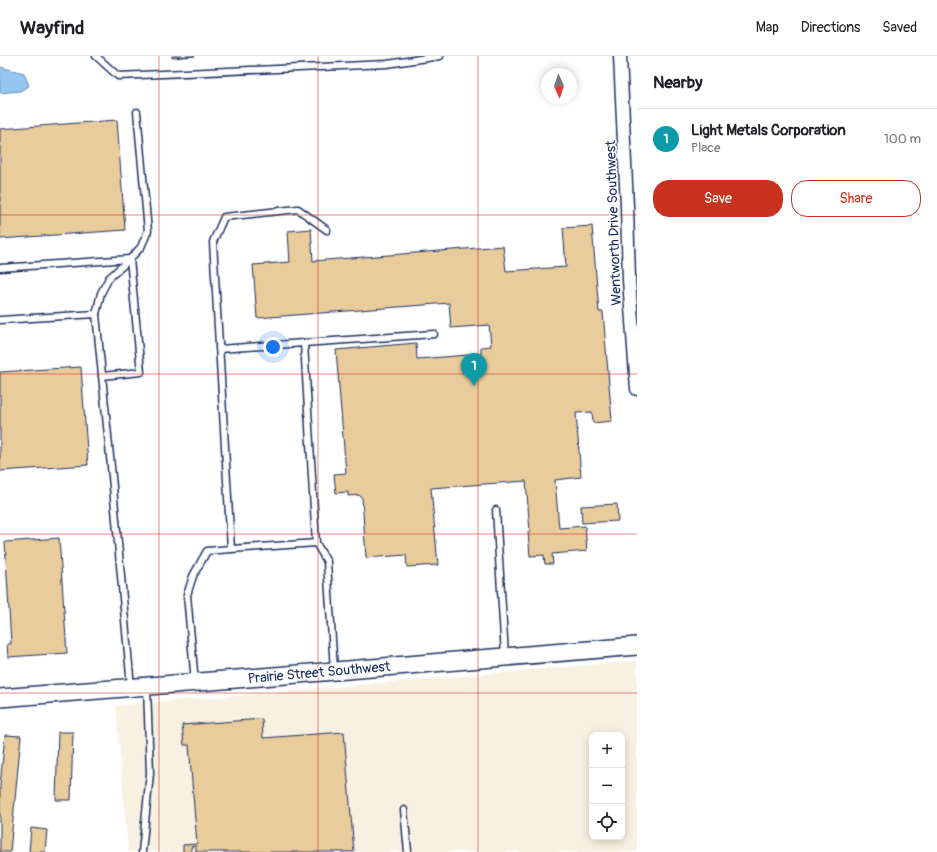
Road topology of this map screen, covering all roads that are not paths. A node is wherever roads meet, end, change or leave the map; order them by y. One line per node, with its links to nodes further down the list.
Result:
1 (96, 56): 4 (lane)
2 (440, 56): 4 (lane)
3 (620, 56): 9 (street, Wentworth Drive Southwest)
4 (398, 59)
5 (137, 112): 7 (lane)
6 (327, 230): 14 (lane)
7 (130, 259): 8 (lane); 10 (lane); 15 (lane)
8 (0, 268)
9 (633, 280): 16 (street, Wentworth Drive Southwest)
10 (96, 314): 11 (lane); 15 (lane)
11 (0, 320)
12 (434, 334): 13 (lane)
13 (304, 343): 14 (lane); 18 (lane)
14 (219, 349): 19 (lane)
15 (102, 376): 24 (lane)
16 (637, 389)
17 (496, 510): 21 (lane)
18 (316, 543): 19 (lane); 22 (lane)
19 (231, 549): 23 (lane)
20 (637, 646): 21 (street, Prairie Street Southwest)
21 (505, 657): 22 (street, Prairie Street Southwest)
22 (335, 671): 23 (street, Prairie Street Southwest)
23 (195, 682): 24 (street, Prairie Street Southwest)
24 (139, 686): 25 (street, Prairie Street Southwest); 27 (lane)
25 (0, 698)
26 (404, 810): 28 (lane)
27 (142, 852)
28 (408, 852)

